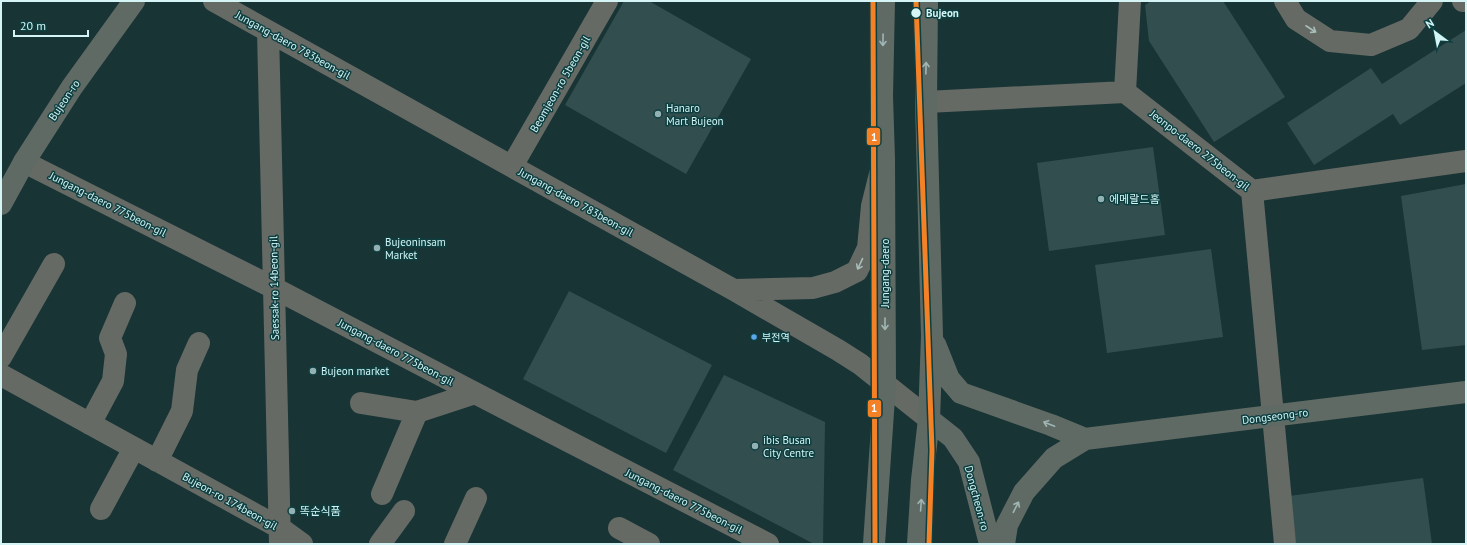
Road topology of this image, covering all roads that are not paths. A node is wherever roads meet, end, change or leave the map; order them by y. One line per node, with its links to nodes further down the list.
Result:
1 (134, 1): 14 (main road, Bujeon-ro)
2 (214, 1): 9 (street, Jungang-daero 783beon-gil)
3 (607, 1): 15 (street, Beomjeon-ro 5beon-gil)
4 (884, 1): 12 (main road, Jungang-daero, one-way to 12)
5 (927, 1): 11 (main road, one-way to 5)
6 (1130, 1): 10 (street)
7 (1286, 1): 8 (street, one-way to 8)
8 (1432, 1)
9 (268, 31): 15 (street, Jungang-daero 783beon-gil); 19 (street, Saessak-ro 14beon-gil)
10 (1125, 92): 11 (street); 16 (street, Jeonpo-daero 275beon-gil)
11 (926, 102): 22 (main road)
12 (884, 159): 20 (street, one-way to 20); 26 (main road, Jungang-daero, one-way to 26)
13 (1466, 161): 16 (street, Jeonpo-daero 275beon-gil)
14 (24, 162): 17 (main road, Bujeon-ro); 19 (street, Jungang-daero 775beon-gil)
15 (512, 166): 20 (street, Jungang-daero 783beon-gil)
16 (1252, 191): 31 (street)
17 (1, 204)
18 (54, 264): 24 (street)
19 (274, 288): 28 (street, Jungang-daero 775beon-gil); 42 (street, Saessak-ro 14beon-gil)
20 (734, 290): 26 (street, Jungang-daero 783beon-gil)
21 (126, 303): 33 (street)
22 (932, 336): 32 (main road); 34 (main road, one-way to 22)
23 (199, 343): 36 (street)
24 (1, 357)
25 (1, 375): 33 (street, Bujeon-ro 174beon-gil)
26 (885, 383): 32 (street, Jungang-daero 783beon-gil); 48 (main road, Jungang-daero)
27 (1466, 392): 31 (main road, Dongseong-ro)
28 (475, 393): 30 (street); 47 (street, Jungang-daero 775beon-gil)
29 (361, 403): 30 (street)
30 (417, 412): 37 (street)
31 (1273, 416): 34 (main road, Dongseong-ro); 52 (street)
32 (929, 419): 49 (main road, one-way to 32); 50 (main road, Dongcheon-ro)
33 (90, 424): 35 (street, Bujeon-ro 174beon-gil)
34 (1085, 440): 51 (main road, Dongseong-ro, one-way to 34)
35 (134, 448): 36 (street, Bujeon-ro 174beon-gil); 39 (street)
36 (157, 461): 42 (street, Bujeon-ro 174beon-gil)
37 (382, 494)
38 (476, 498): 45 (street)
39 (101, 509)
40 (404, 511): 44 (street)
41 (619, 528): 46 (street)
42 (280, 536): 43 (street, Bujeon-ro 174beon-gil)
43 (302, 544)
44 (380, 544)
45 (455, 544)
46 (649, 544)
47 (768, 544)
48 (874, 544)
49 (918, 544)
50 (990, 544)
51 (1004, 544)
52 (1284, 544)

